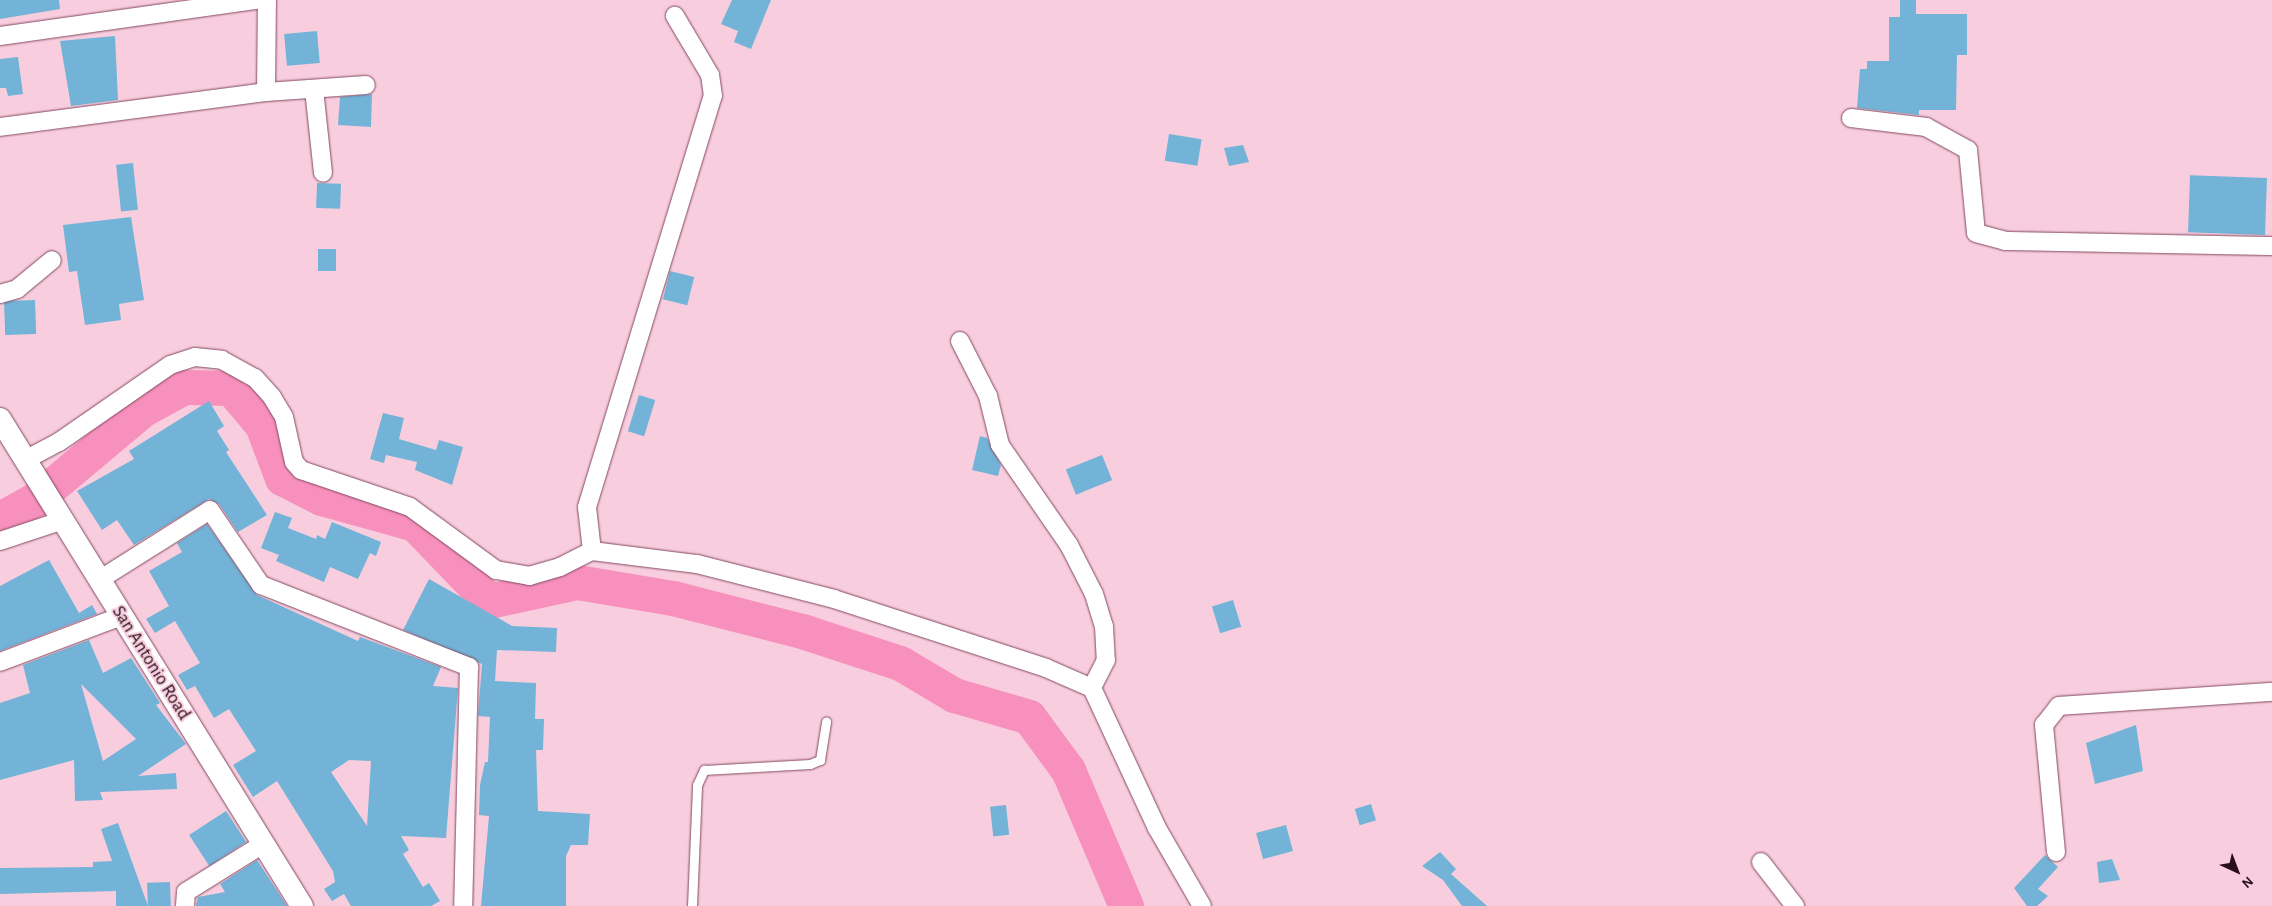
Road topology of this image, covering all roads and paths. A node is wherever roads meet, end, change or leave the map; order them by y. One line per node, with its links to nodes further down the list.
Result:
1 (256, 0): 4 (street)
2 (267, 0): 7 (street)
3 (675, 16): 19 (street)
4 (0, 36)
5 (366, 86): 6 (street)
6 (314, 89): 7 (street); 10 (street)
7 (266, 92): 9 (street)
8 (1851, 118): 11 (street)
9 (0, 127)
10 (323, 173)
11 (2272, 246)
12 (52, 260): 13 (street)
13 (0, 294)
14 (960, 341): 23 (street)
15 (0, 420): 16 (street, San Antonio Road)
16 (29, 467): 17 (street, San Antonio Road); 19 (street)
17 (62, 515): 18 (street); 20 (street, San Antonio Road)
18 (0, 541)
19 (592, 551): 23 (street)
20 (99, 580): 21 (street, San Antonio Road); 31 (street)
21 (122, 616): 22 (street); 26 (street, San Antonio Road)
22 (0, 662)
23 (1092, 688): 33 (street)
24 (2272, 692): 27 (street)
25 (826, 721): 32 (lane)
26 (263, 844): 29 (street); 30 (street, San Antonio Road)
27 (2056, 852)
28 (1761, 862): 34 (street)
29 (185, 906)
30 (302, 906)
31 (463, 906)
32 (692, 906)
33 (1202, 906)
34 (1795, 906)

